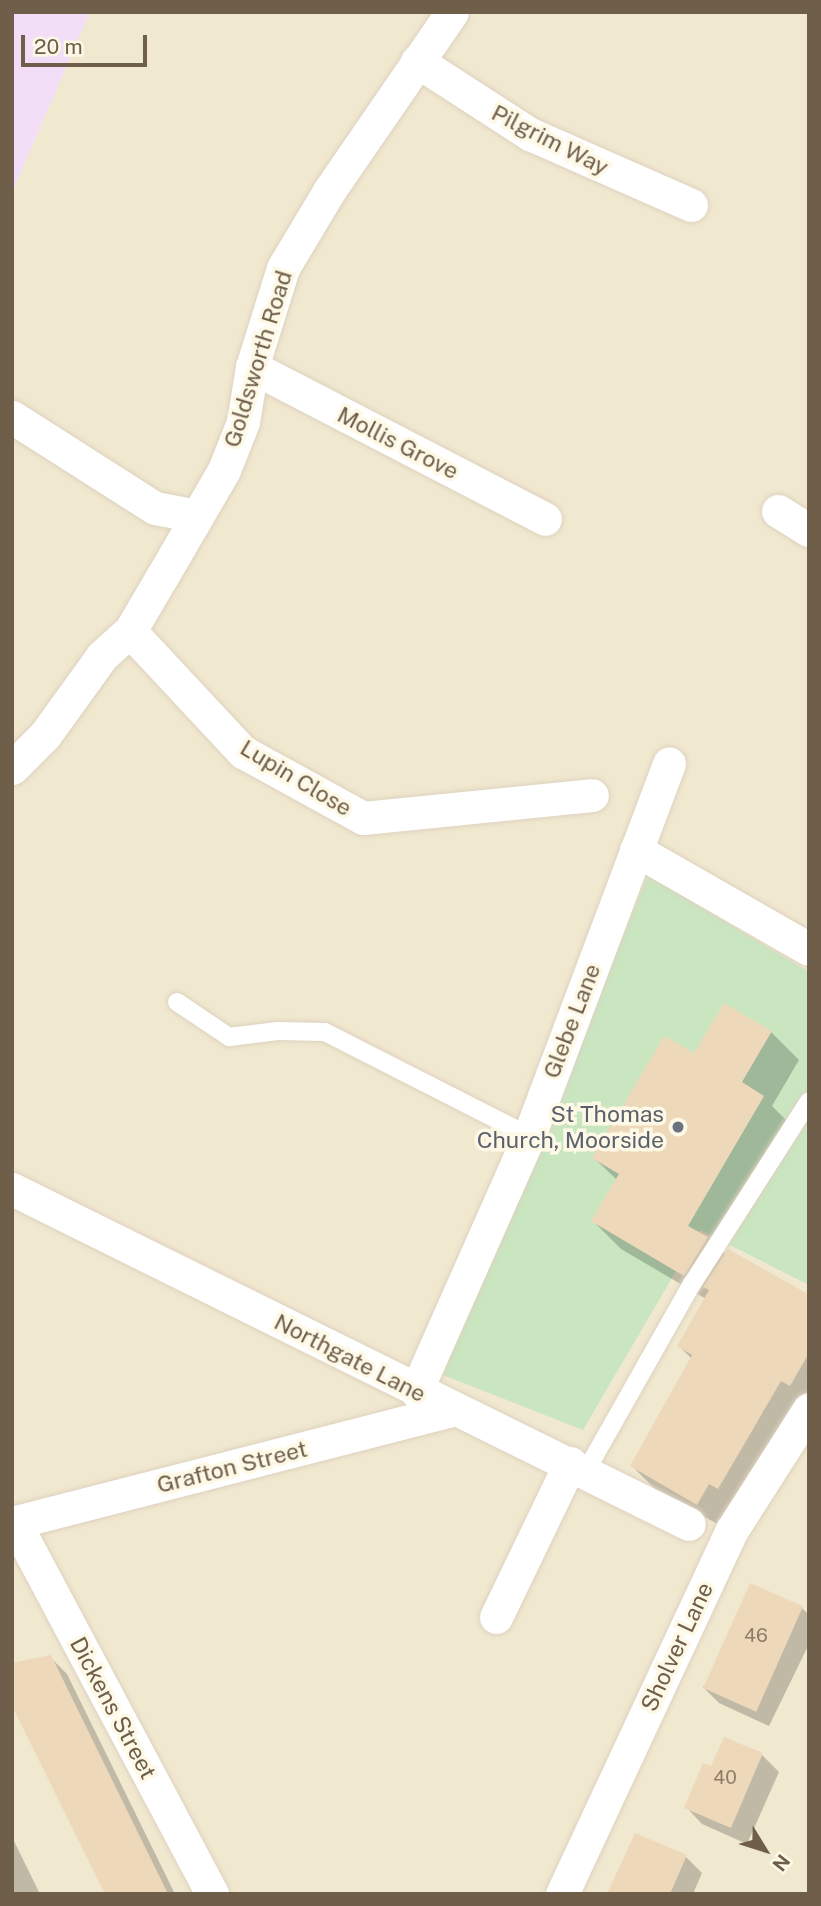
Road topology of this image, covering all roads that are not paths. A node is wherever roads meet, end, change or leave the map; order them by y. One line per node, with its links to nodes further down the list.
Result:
1 (452, 12): 2 (street, Goldsworth Road)
2 (417, 61): 3 (street, Pilgrim Way); 4 (street, Goldsworth Road)
3 (691, 205)
4 (252, 367): 7 (street, Goldsworth Road); 8 (street, Mollis Grove)
5 (12, 417): 7 (street)
6 (778, 511): 9 (street)
7 (197, 516): 10 (street, Goldsworth Road)
8 (545, 519)
9 (809, 530)
10 (130, 631): 12 (street, Goldsworth Road); 13 (street, Lupin Close)
11 (669, 763): 14 (street, Glebe Lane)
12 (12, 768)
13 (592, 795)
14 (636, 850): 15 (street); 18 (street, Glebe Lane)
15 (809, 949)
16 (177, 1002): 18 (lane)
17 (809, 1101): 23 (lane)
18 (529, 1136): 20 (street, Glebe Lane)
19 (12, 1189): 20 (street, Northgate Lane)
20 (416, 1391): 22 (street, Northgate Lane)
21 (809, 1409): 28 (street, Sholver Lane)
22 (452, 1410): 23 (street, Northgate Lane); 24 (street, Grafton Street)
23 (578, 1467): 25 (street, Northgate Lane); 26 (street)
24 (14, 1523): 27 (street, Dickens Street)
25 (690, 1524)
26 (496, 1617)
27 (212, 1894)
28 (562, 1894)

